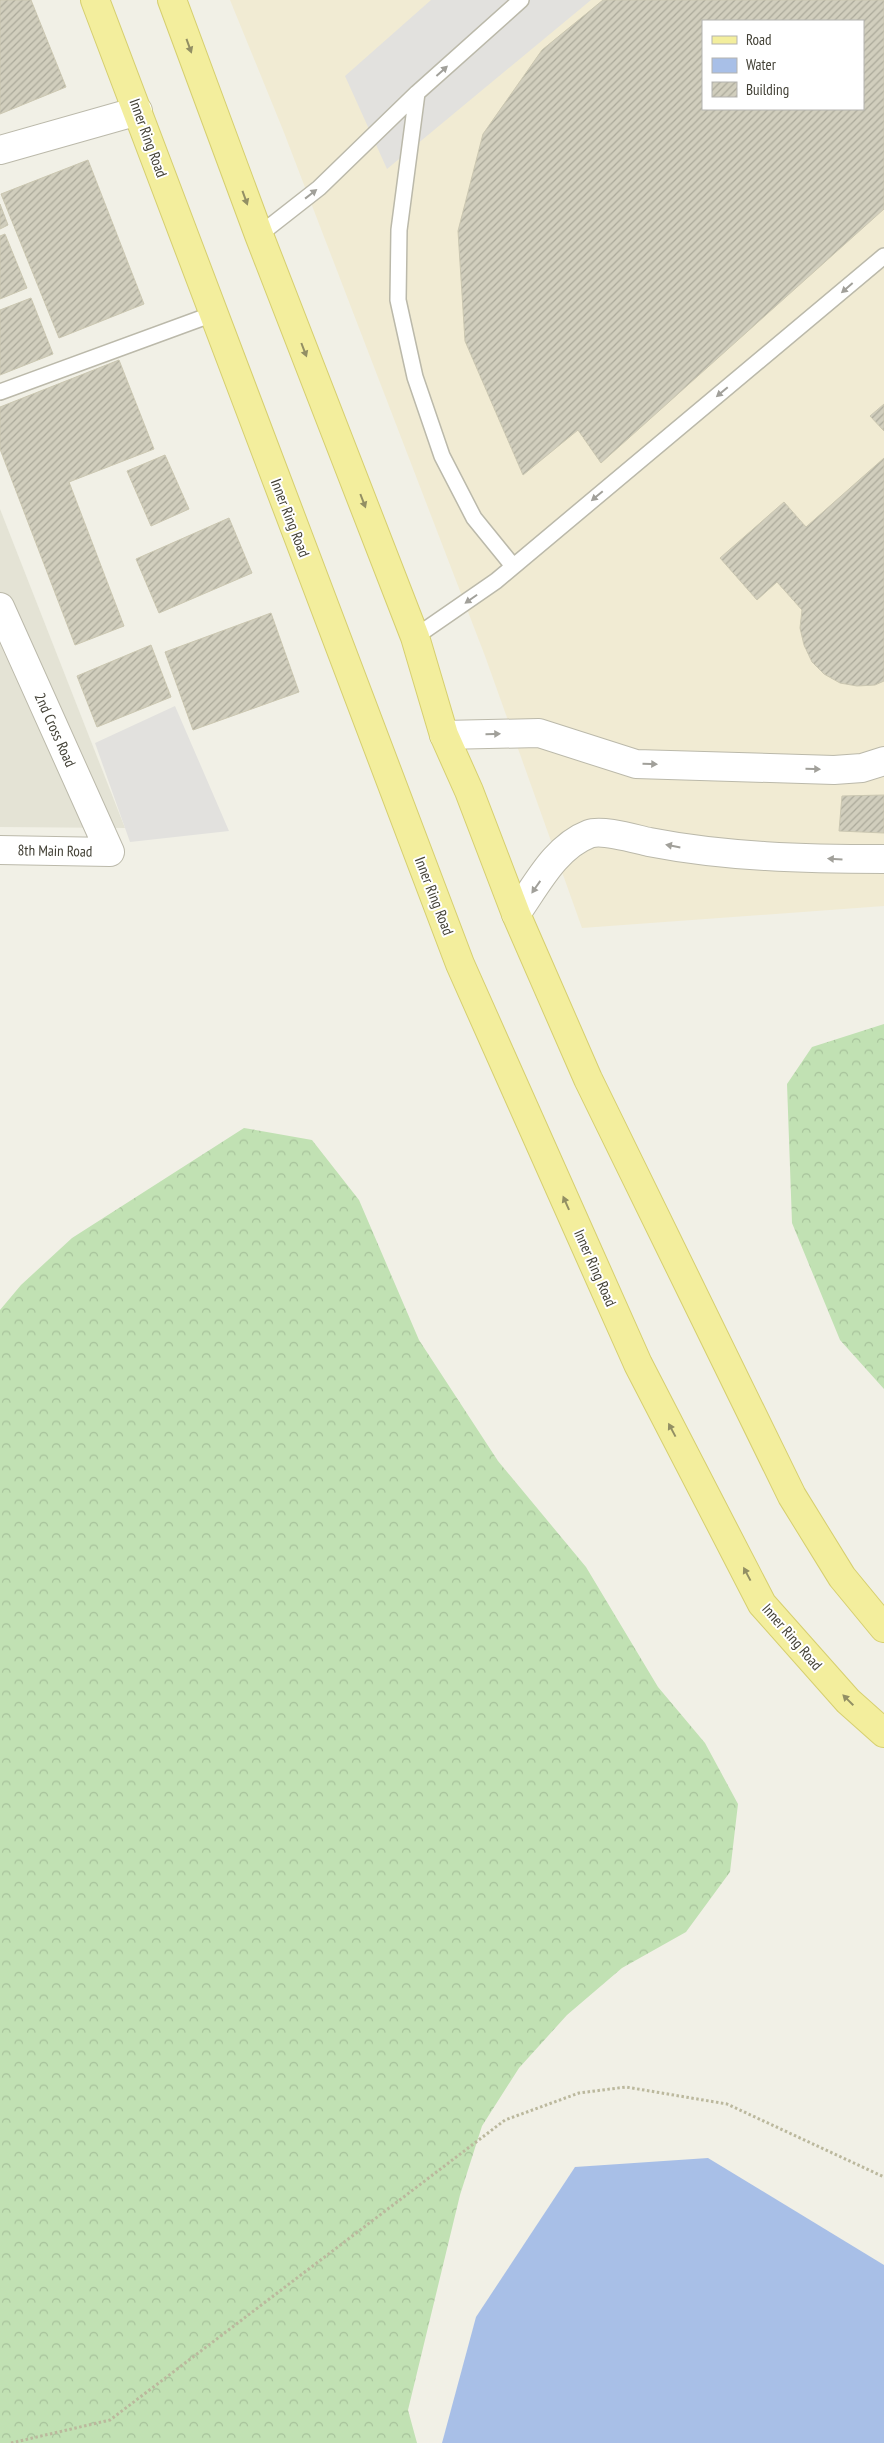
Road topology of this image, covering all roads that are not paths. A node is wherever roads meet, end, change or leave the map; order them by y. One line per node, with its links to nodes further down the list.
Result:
1 (95, 0): 5 (main road, Inner Ring Road)
2 (172, 0): 7 (main road, one-way to 7)
3 (522, 0): 4 (lane, one-way to 3)
4 (417, 93): 7 (lane, one-way to 4); 11 (lane)
5 (138, 111): 6 (street); 9 (main road, Inner Ring Road)
6 (0, 150)
7 (259, 235): 13 (main road, one-way to 13)
8 (884, 256): 11 (lane, one-way to 11)
9 (213, 314): 10 (lane); 21 (main road, Inner Ring Road, one-way to 9)
10 (0, 392)
11 (513, 566): 13 (lane, one-way to 13)
12 (0, 607): 17 (street, 2nd Cross Road)
13 (415, 637): 14 (main road)
14 (444, 735): 15 (street, one-way to 15); 19 (main road)
15 (884, 761)
16 (0, 850): 17 (street, 8th Main Road)
17 (110, 852)
18 (884, 859): 19 (street, one-way to 19)
19 (516, 914): 20 (main road)
20 (884, 1628)
21 (884, 1732)

